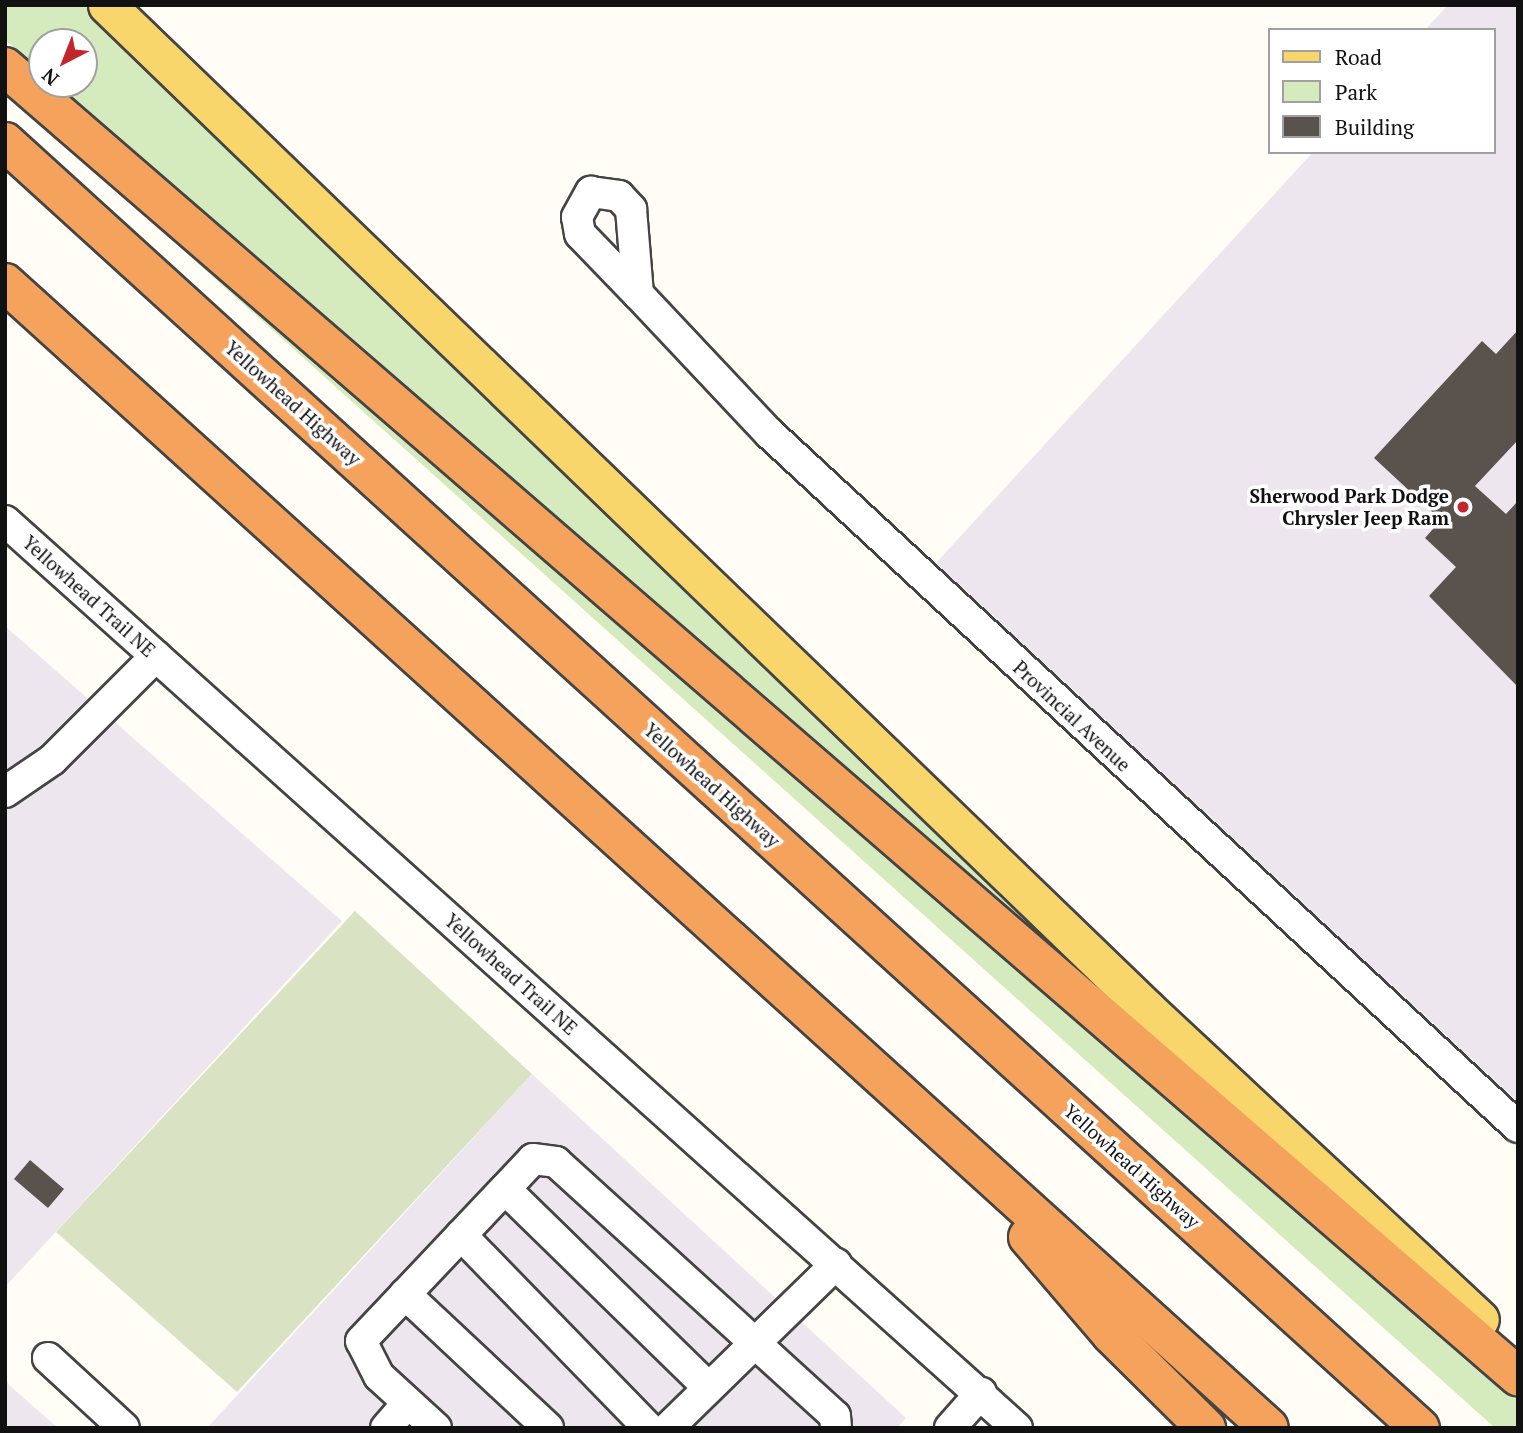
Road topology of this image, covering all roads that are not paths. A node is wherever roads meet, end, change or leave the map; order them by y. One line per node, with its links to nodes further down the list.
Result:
1 (107, 5): 18 (main road)
2 (5, 66): 20 (highway)
3 (5, 142): 35 (highway, Yellowhead Highway)
4 (5, 283): 7 (highway)
5 (638, 294): 12 (street, Provincial Avenue)
6 (5, 301): 7 (highway)
7 (99, 368): 11 (highway)
8 (5, 521): 9 (street, Yellowhead Trail NE)
9 (156, 656): 10 (street); 15 (street, Yellowhead Trail NE)
10 (5, 792)
11 (935, 1125): 33 (highway); 34 (highway)
12 (1518, 1127)
13 (505, 1189): 14 (street); 17 (street); 21 (street)
14 (461, 1235): 16 (street); 28 (street)
15 (836, 1264): 17 (street); 22 (street, Yellowhead Trail NE)
16 (405, 1294): 23 (street); 27 (street)
17 (758, 1344): 21 (street); 30 (street)
18 (1518, 1353)
19 (48, 1358): 24 (street)
20 (1518, 1376)
21 (708, 1386): 29 (street)
22 (981, 1393): 31 (street); 32 (street, Yellowhead Trail NE)
23 (408, 1403): 25 (street); 26 (street)
24 (124, 1428)
25 (386, 1428)
26 (436, 1428)
27 (548, 1428)
28 (649, 1428)
29 (668, 1428)
30 (836, 1428)
31 (950, 1428)
32 (1017, 1428)
33 (1206, 1428)
34 (1269, 1428)
35 (1420, 1428)

